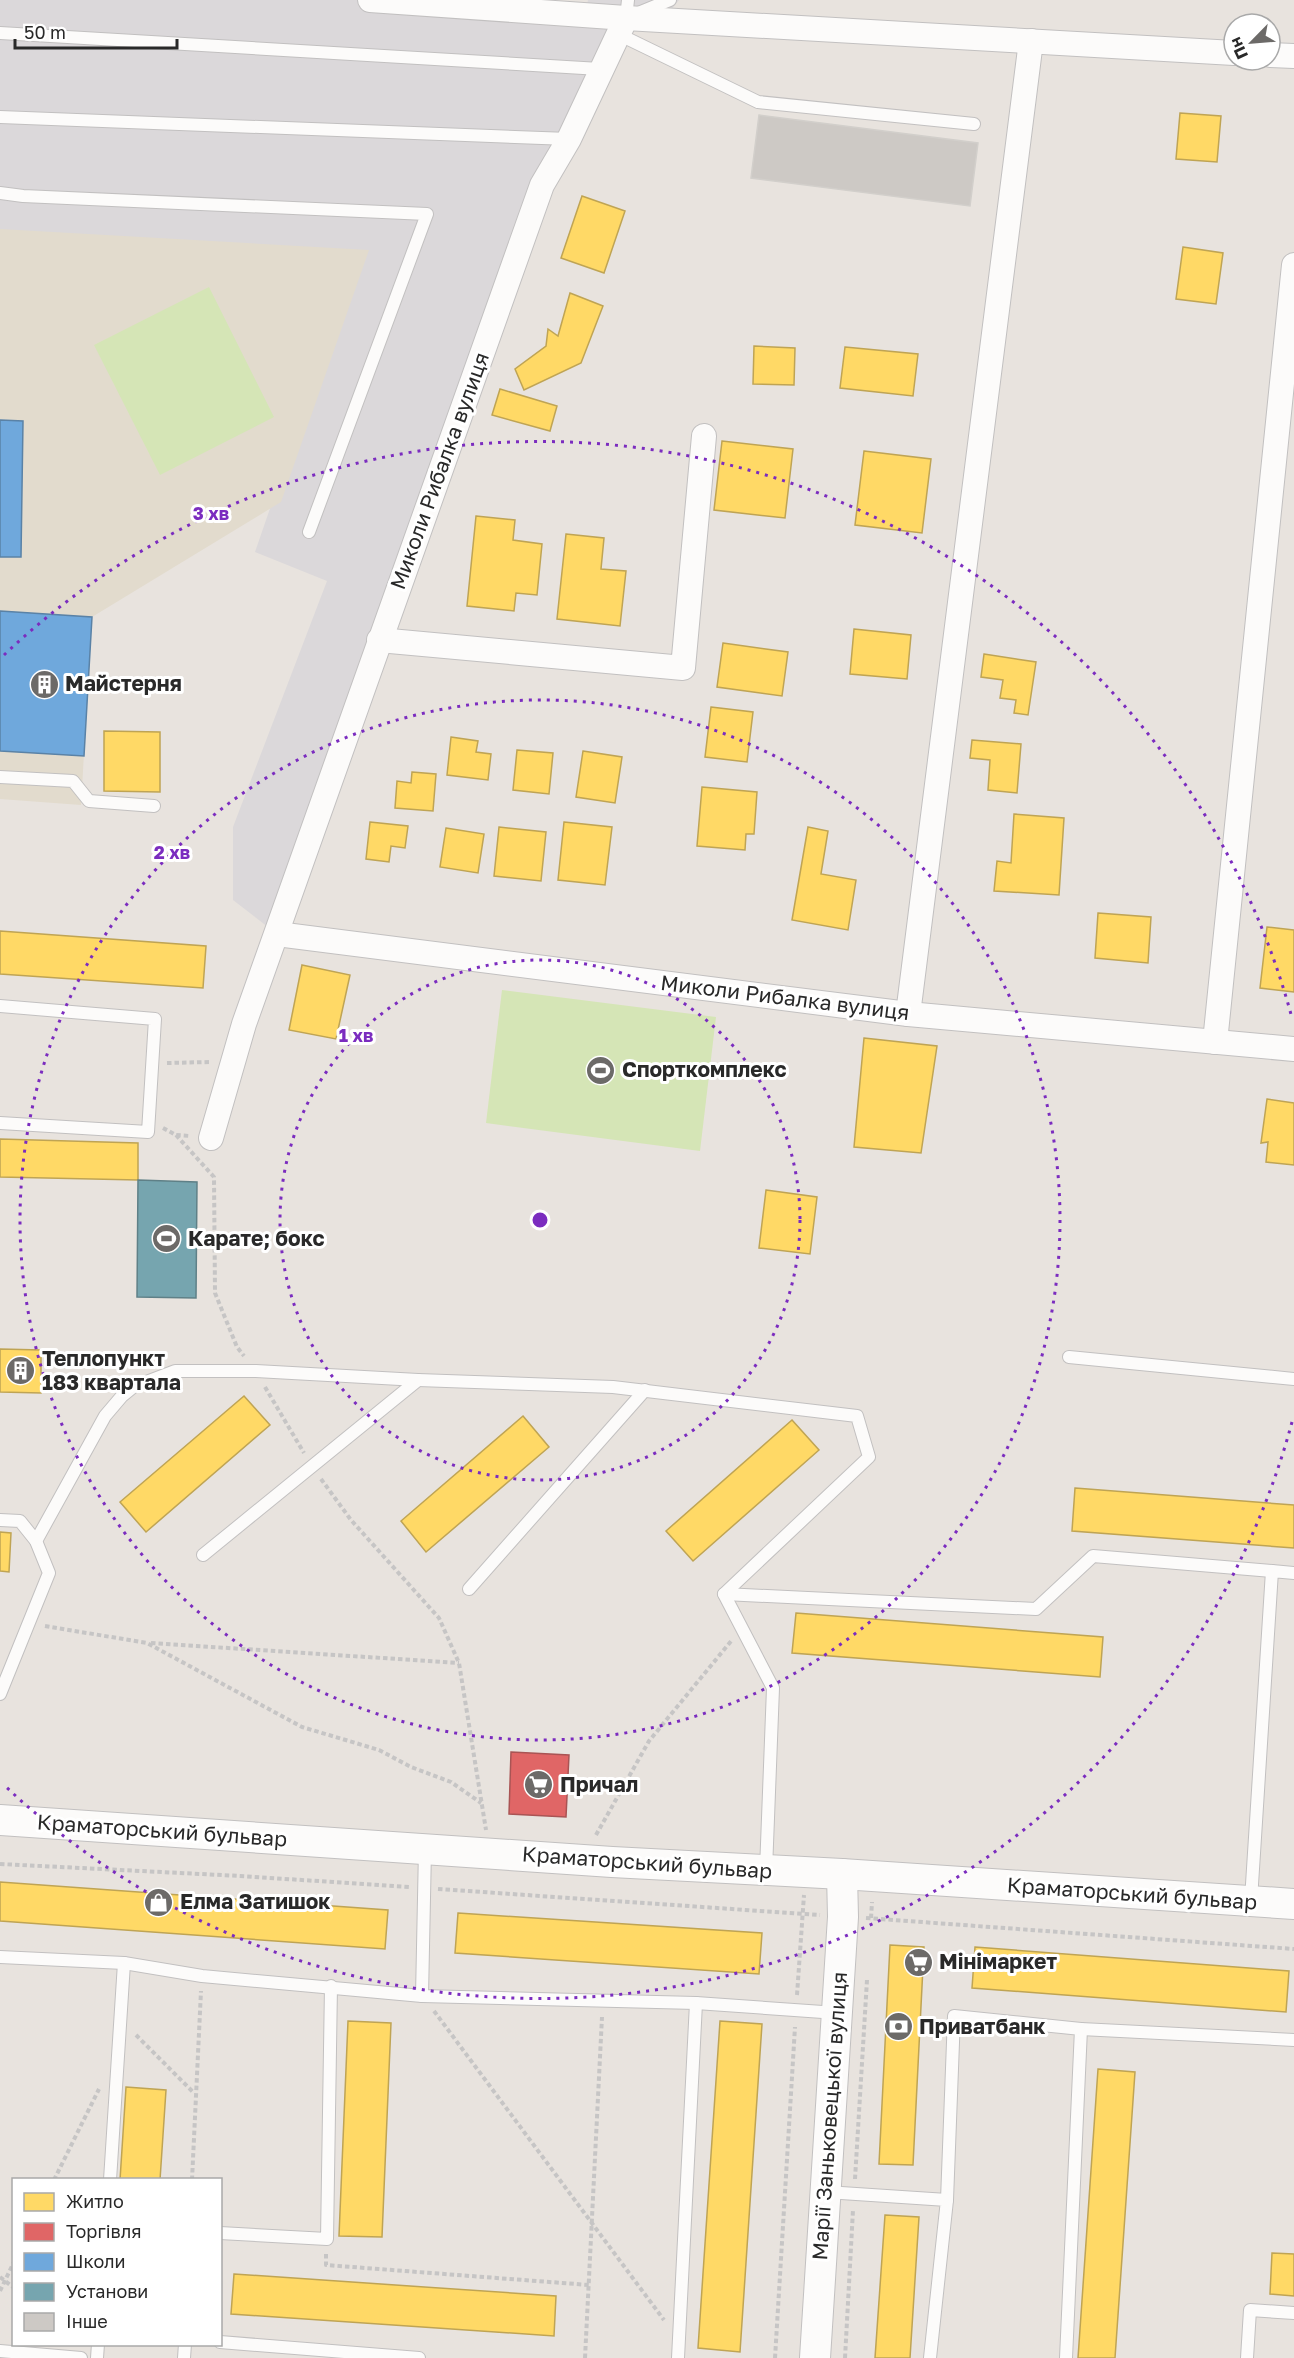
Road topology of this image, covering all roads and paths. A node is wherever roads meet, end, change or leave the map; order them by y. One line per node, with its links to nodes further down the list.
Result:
1 (370, 0): 3 (street)
2 (670, 0): 3 (lane)
3 (624, 17): 5 (street); 7 (street, Миколи Рибалка вулиця); 9 (lane)
4 (0, 33): 7 (lane)
5 (1030, 41): 6 (street); 20 (street)
6 (1222, 52)
7 (600, 69): 10 (street, Миколи Рибалка вулиця)
8 (0, 117): 10 (lane)
9 (974, 124)
10 (569, 139): 15 (street, Миколи Рибалка вулиця)
11 (0, 193): 14 (lane)
12 (1294, 265): 21 (street)
13 (704, 436): 15 (street)
14 (309, 532)
15 (379, 640): 18 (street, Миколи Рибалка вулиця)
16 (0, 777): 17 (lane)
17 (154, 806)
18 (277, 934): 20 (street, Миколи Рибалка вулиця); 28 (street, Миколи Рибалка вулиця)
19 (0, 1006): 24 (lane)
20 (908, 1014): 21 (street, Миколи Рибалка вулиця)
21 (1215, 1042): 22 (street, Миколи Рибалка вулиця)
22 (1294, 1049)
23 (216, 1062): 24 (path)
24 (152, 1064): 25 (lane)
25 (148, 1120): 26 (lane); 27 (path)
26 (0, 1123)
27 (176, 1135): 28 (path); 30 (path)
28 (211, 1138)
29 (1069, 1357): 31 (lane)
30 (256, 1371): 32 (lane); 34 (path); 36 (lane)
31 (1294, 1379)
32 (418, 1380): 33 (lane); 34 (lane)
33 (645, 1390): 40 (lane); 41 (lane)
34 (312, 1466): 37 (lane); 45 (path)
35 (0, 1520): 36 (lane)
36 (36, 1541): 42 (lane)
37 (203, 1555)
38 (1272, 1571): 39 (lane); 41 (lane); 56 (lane)
39 (1294, 1573)
40 (469, 1589)
41 (724, 1594): 43 (lane)
42 (28, 1624): 44 (path); 46 (lane)
43 (742, 1628): 51 (path); 52 (lane)
44 (147, 1643): 45 (path); 47 (path)
45 (459, 1663): 47 (path)
46 (0, 1694)
47 (482, 1803): 50 (path)
48 (0, 1820): 49 (street, Краматорський бульвар)
49 (425, 1849): 50 (street, Краматорський бульвар); 66 (lane)
50 (490, 1853): 51 (street, Краматорський бульвар)
51 (582, 1860): 52 (street, Краматорський бульвар)
52 (766, 1871): 53 (street, Краматорський бульвар)
53 (805, 1873): 54 (street, Краматорський бульвар); 69 (path)
54 (842, 1874): 55 (street, Краматорський бульвар); 70 (street, Марії Заньковецької вулиця)
55 (873, 1877): 56 (street, Краматорський бульвар); 58 (path)
56 (1251, 1902): 57 (street, Краматорський бульвар)
57 (1294, 1904)
58 (871, 1918): 59 (path); 60 (path)
59 (870, 1930)
60 (1294, 1948)
61 (0, 1957): 62 (lane)
62 (124, 1963): 63 (lane); 71 (lane)
63 (202, 1976): 65 (lane); 75 (path)
64 (867, 1978): 79 (path)
65 (331, 1986): 66 (lane); 83 (lane)
66 (422, 1996): 67 (lane); 81 (path)
67 (603, 2001): 68 (lane); 81 (path)
68 (696, 2003): 69 (lane); 91 (lane)
69 (796, 2010): 70 (lane); 98 (path)
70 (837, 2013): 79 (street, Марії Заньковецької вулиця)
71 (122, 2021): 75 (path); 77 (lane)
72 (1081, 2029): 73 (lane); 80 (lane); 102 (lane)
73 (1294, 2040)
74 (100, 2086): 76 (path)
75 (195, 2093): 78 (path)
76 (55, 2178)
77 (110, 2178)
78 (192, 2178)
79 (840, 2192): 80 (lane); 99 (street, Марії Заньковецької вулиця); 100 (path)
80 (947, 2200): 101 (lane)
81 (591, 2223): 87 (path); 91 (path)
82 (222, 2233): 83 (lane)
83 (327, 2239): 87 (path)
84 (12, 2266): 86 (path)
85 (0, 2277): 86 (path)
86 (4, 2280): 88 (path); 89 (path)
87 (589, 2285): 96 (path)
88 (12, 2286)
89 (0, 2291)
90 (1294, 2313): 103 (lane)
91 (679, 2340): 97 (lane)
92 (222, 2342): 95 (lane)
93 (0, 2351): 94 (lane)
94 (81, 2358)
95 (419, 2358)
96 (585, 2358)
97 (678, 2358)
98 (775, 2358)
99 (815, 2358)
100 (845, 2358)
101 (930, 2358)
102 (1066, 2358)
103 (1246, 2358)

